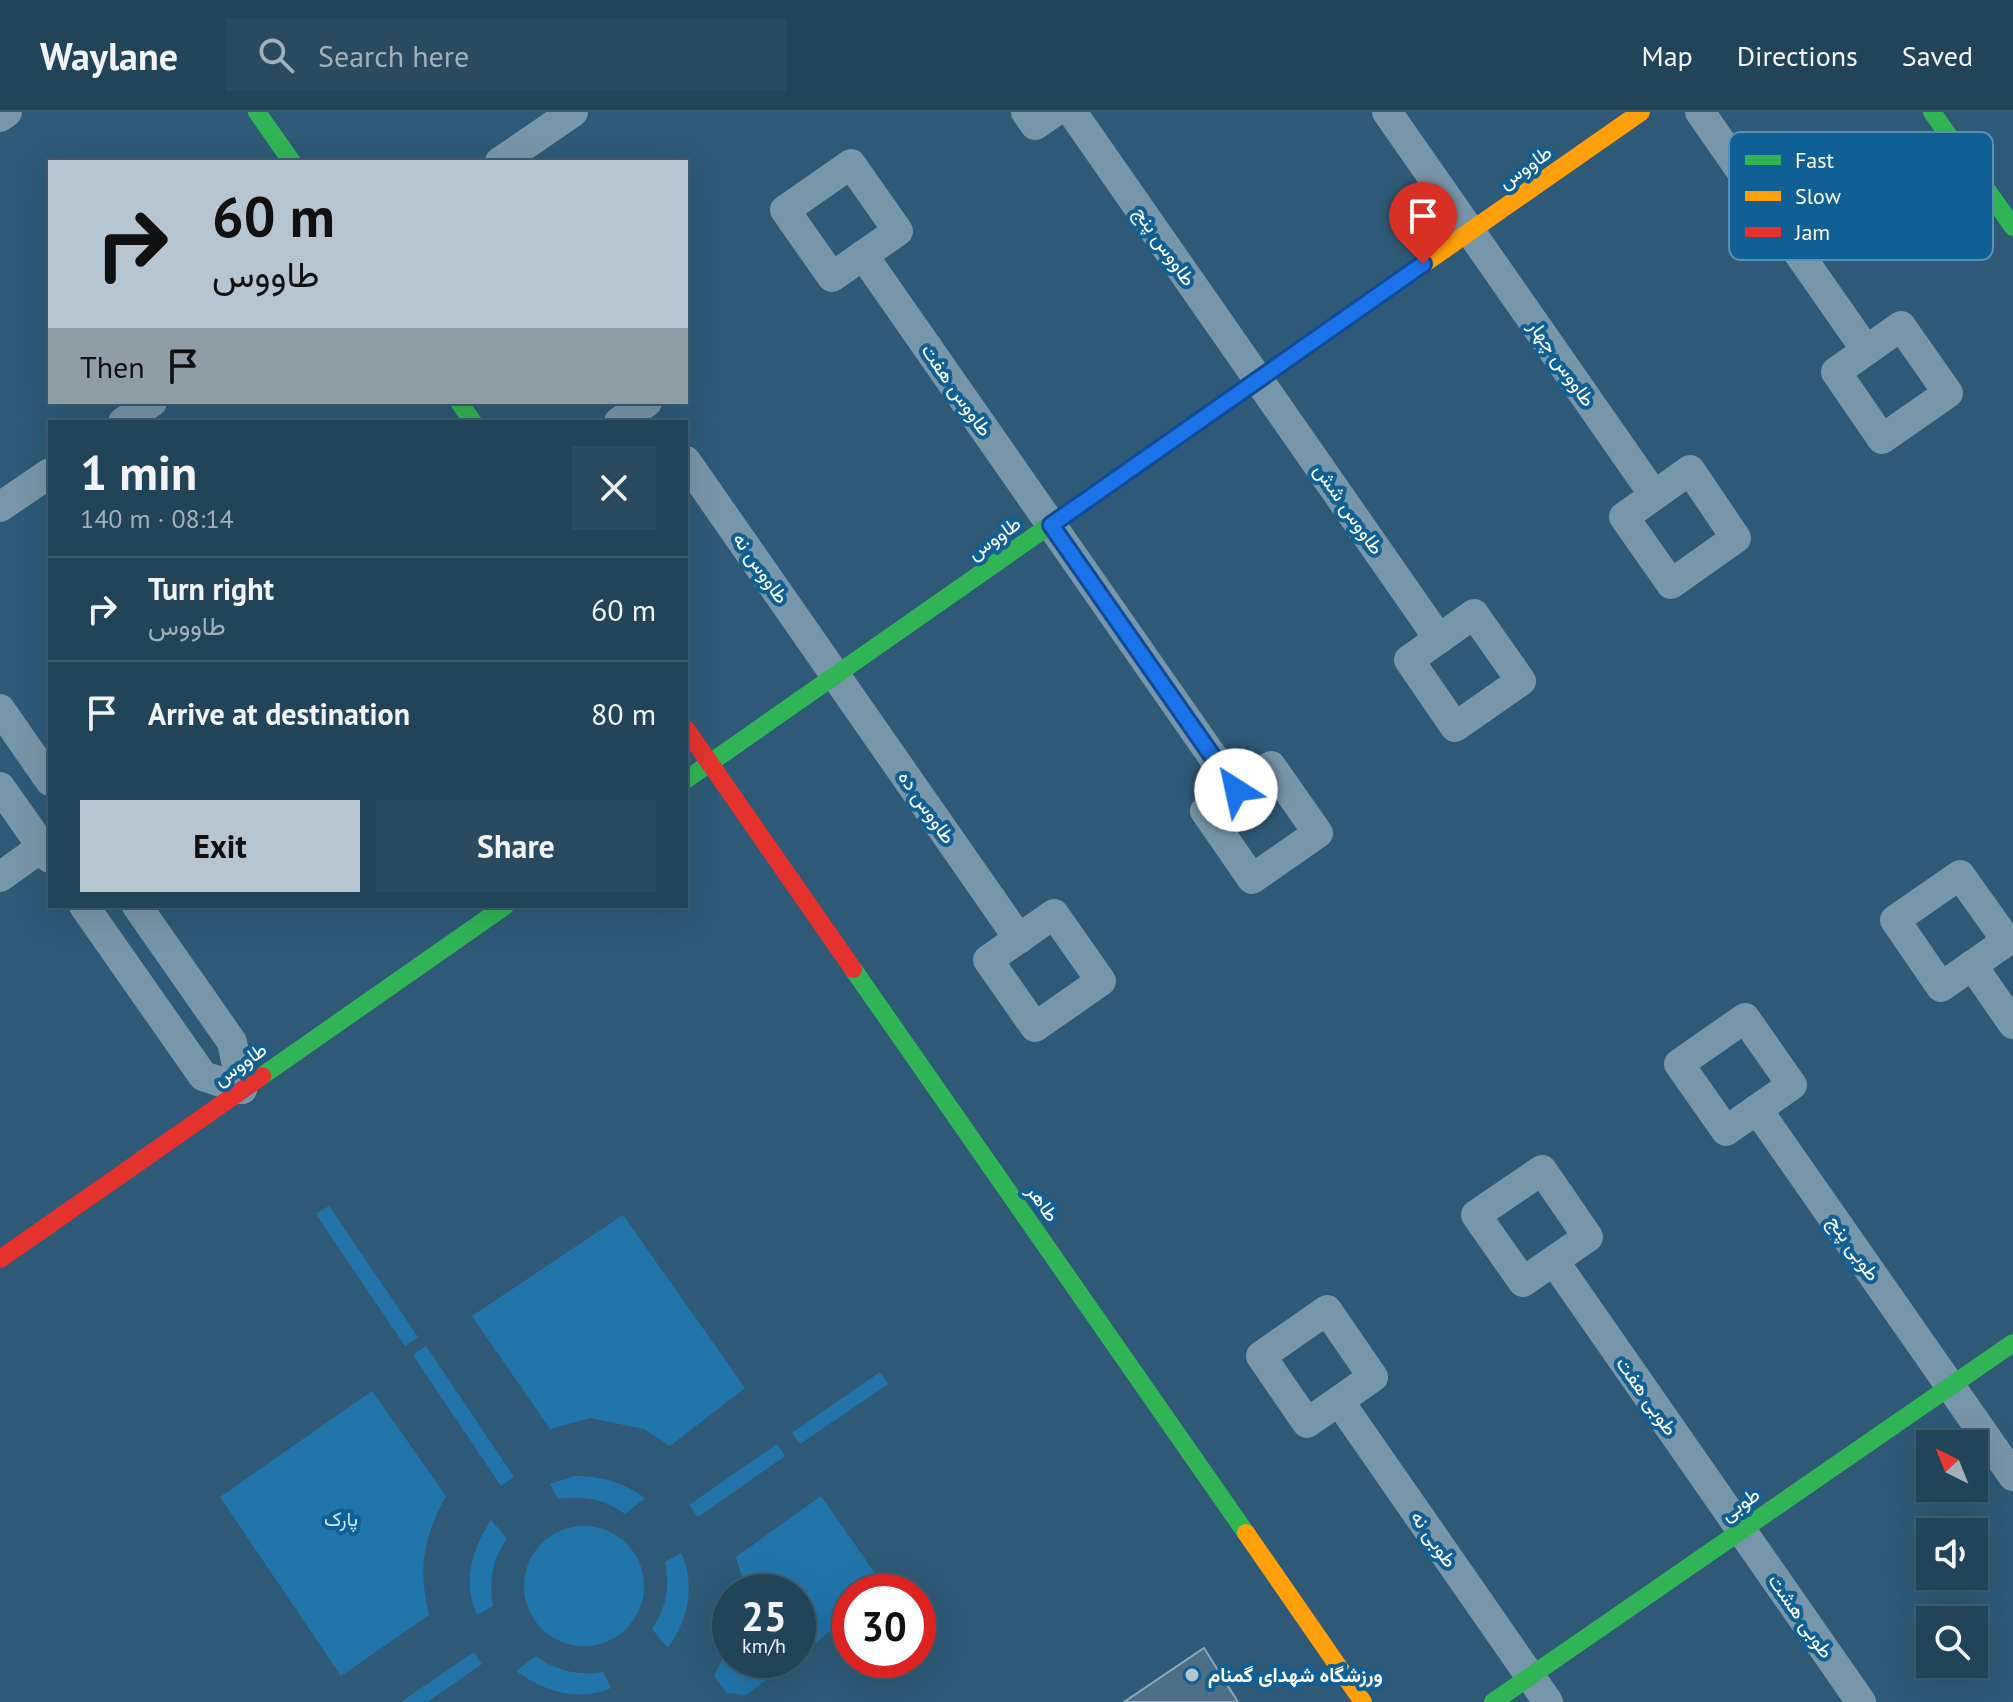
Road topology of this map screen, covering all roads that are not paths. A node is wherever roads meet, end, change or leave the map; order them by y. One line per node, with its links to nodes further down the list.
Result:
1 (7, 112): 11 (street)
2 (257, 112): 14 (street)
3 (573, 112): 15 (street)
4 (1026, 112): 5 (street)
5 (1054, 112)
6 (1072, 112): 22 (street, طاووس پنج)
7 (1387, 112): 18 (street, طاووس چهار)
8 (1641, 112): 18 (street, طاووس)
9 (1700, 112): 13 (street)
10 (1932, 112): 12 (street)
11 (0, 117)
12 (1946, 132)
13 (1729, 154)
14 (291, 160)
15 (503, 160)
16 (1993, 199): 17 (street)
17 (2013, 227)
18 (1470, 232): 22 (street, طاووس); 29 (street, طاووس چهار)
19 (863, 255): 31 (street, طاووس هفت)
20 (1803, 260): 21 (street)
21 (1866, 350)
22 (1259, 380): 31 (street, طاووس); 32 (street, طاووس شش)
23 (149, 404): 25 (street)
24 (643, 404): 26 (street)
25 (126, 420)
26 (622, 420)
27 (688, 464): 33 (street, طاووس نه)
28 (48, 474): 30 (street)
29 (1654, 495)
30 (0, 507)
31 (1051, 525): 33 (street, طاووس); 40 (street, طاووس هفت)
32 (1439, 639)
33 (835, 675): 36 (street, طاووس); 46 (street, طاووس ده)
34 (0, 709): 37 (street)
35 (688, 732): 36 (street, طاهر)
36 (709, 763): 38 (street, طاووس); 59 (street, طاهر)
37 (48, 778)
38 (688, 778)
39 (0, 787): 41 (street)
40 (1236, 790)
41 (46, 853): 42 (street)
42 (0, 877)
43 (85, 908): 49 (street)
44 (138, 908): 49 (street)
45 (502, 908): 49 (street, طاووس)
46 (1019, 939)
47 (1972, 965): 48 (street)
48 (2013, 1024)
49 (242, 1089): 51 (street, طاووس)
50 (1757, 1109): 54 (street, طوبی پنج)
51 (0, 1259)
52 (1554, 1261): 57 (street, طوبی هفت)
53 (2013, 1343): 54 (street, طوبی)
54 (1950, 1386): 56 (street, طوبی پنج); 57 (street, طوبی)
55 (1339, 1401): 58 (street, طوبی نه)
56 (2013, 1476)
57 (1741, 1530): 58 (street, طوبی); 62 (street, طوبی هشت)
58 (1530, 1676): 60 (street, طوبی); 61 (street, طوبی نه)
59 (1363, 1702)
60 (1493, 1702)
61 (1548, 1702)
62 (1861, 1702)

